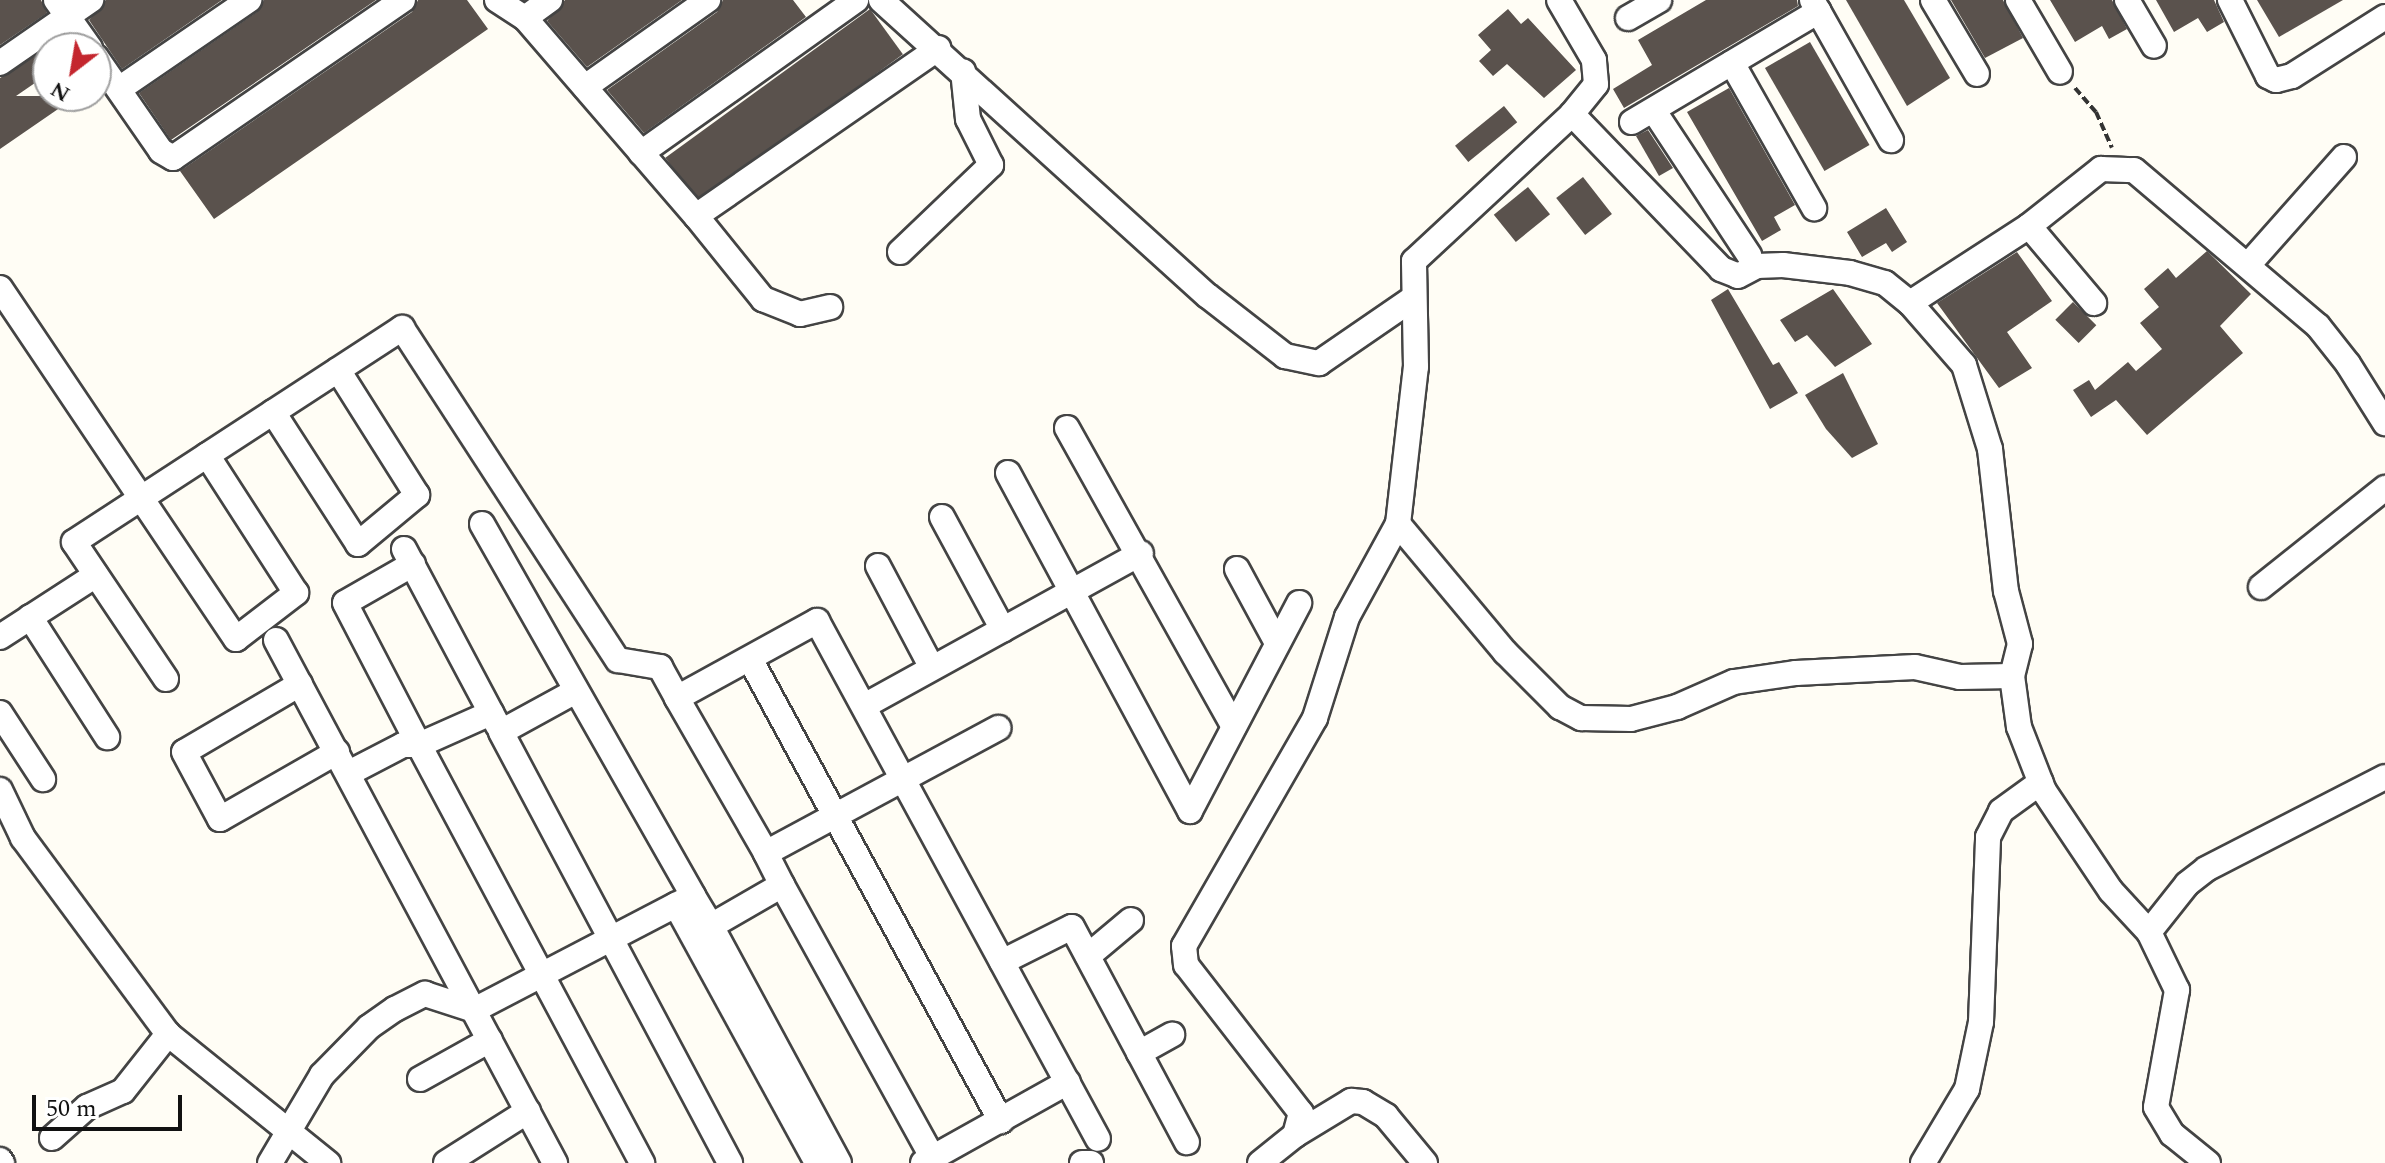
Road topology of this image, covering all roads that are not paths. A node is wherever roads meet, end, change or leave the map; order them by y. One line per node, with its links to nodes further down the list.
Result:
1 (91, 0): 16 (street)
2 (249, 0): 30 (street)
3 (403, 0): 30 (street)
4 (497, 0): 18 (street)
5 (550, 0): 18 (street)
6 (708, 0): 29 (street)
7 (856, 0): 33 (street)
8 (881, 0): 22 (street)
9 (1559, 0): 31 (street)
10 (1659, 0): 19 (street)
11 (1933, 0): 27 (street)
12 (2018, 0): 26 (street)
13 (2127, 0): 21 (street)
14 (2234, 1): 17 (street)
15 (1816, 6): 24 (street); 32 (street)
16 (61, 8): 20 (street); 23 (street)
17 (2385, 17)
18 (525, 18): 29 (street)
19 (1628, 18)
20 (78, 32)
21 (2154, 46)
22 (939, 48): 25 (street); 36 (street)
23 (0, 63)
24 (1732, 63): 35 (street); 39 (street)
25 (963, 71): 38 (street); 42 (street)
26 (2060, 72)
27 (1977, 74)
28 (112, 79): 30 (street)
29 (585, 87): 33 (street)
30 (119, 89)
31 (1572, 114): 42 (street); 43 (street)
32 (1891, 140)
33 (641, 153): 36 (street)
34 (2344, 157): 40 (street)
35 (1814, 208)
36 (696, 216): 45 (street)
37 (2029, 226): 40 (street); 43 (street); 44 (street)
38 (900, 252)
39 (1749, 255)
40 (2249, 264): 48 (street)
41 (0, 288): 53 (street)
42 (1412, 299): 56 (street)
43 (1910, 303): 71 (street)
44 (2094, 303)
45 (830, 307)
46 (338, 370): 47 (street); 47 (street); 75 (street)
47 (273, 412): 50 (street)
48 (2385, 423)
49 (1067, 428): 57 (street)
50 (207, 455): 53 (street); 53 (street)
51 (1008, 473): 62 (street)
52 (2385, 488): 61 (street)
53 (138, 500): 60 (street)
54 (942, 517): 65 (street)
55 (482, 524): 74 (street)
56 (1398, 524): 71 (street); 110 (street)
57 (1141, 553): 62 (street); 79 (street)
58 (878, 566): 70 (street)
59 (1237, 569): 68 (street)
60 (96, 575): 64 (street); 72 (street)
61 (2261, 587)
62 (1070, 593): 65 (street); 79 (street)
63 (1299, 603): 68 (street)
64 (30, 617): 66 (street); 81 (street)
65 (1003, 630): 70 (street)
66 (0, 637)
67 (276, 640): 73 (street)
68 (1277, 643): 79 (street)
69 (750, 659): 75 (street); 76 (street); 89 (street)
70 (932, 668): 76 (street)
71 (2012, 676): 87 (street)
72 (166, 679)
73 (300, 684): 83 (street); 83 (street)
74 (574, 692): 78 (street); 92 (street)
75 (677, 698): 90 (street)
76 (866, 705): 85 (street)
77 (0, 713): 86 (street)
78 (496, 723): 82 (street); 82 (street); 96 (street)
79 (1234, 727)
80 (998, 728): 85 (street)
81 (107, 737)
82 (419, 745): 83 (street); 99 (street)
83 (343, 763): 100 (street)
84 (2385, 777): 95 (street)
85 (903, 778): 89 (street); 98 (street)
86 (43, 779)
87 (2041, 782): 95 (street); 127 (street)
88 (0, 790): 101 (street)
89 (832, 817): 90 (street); 108 (street)
90 (766, 853): 91 (street)
91 (782, 885): 94 (street); 115 (street)
92 (685, 901): 94 (street); 96 (street); 121 (street)
93 (1131, 920): 97 (street)
94 (711, 926): 122 (street)
95 (2149, 932): 128 (street)
96 (611, 938): 99 (street); 120 (street)
97 (1088, 956): 98 (street); 104 (street)
98 (1002, 962): 106 (street)
99 (541, 975): 100 (street); 119 (street)
100 (474, 1010): 103 (street); 109 (street)
101 (168, 1034): 109 (street); 111 (street)
102 (1172, 1035): 104 (street)
103 (490, 1040): 105 (street); 107 (street)
104 (1139, 1053): 113 (street)
105 (420, 1079)
106 (1068, 1082): 108 (street); 112 (street)
107 (528, 1111): 114 (street); 118 (street)
108 (1001, 1121): 115 (street)
109 (287, 1134): 116 (street); 117 (street)
110 (1295, 1135): 125 (street); 126 (street)
111 (52, 1138)
112 (1098, 1139)
113 (1187, 1142)
114 (454, 1160)
115 (928, 1160)
116 (270, 1163)
117 (328, 1163)
118 (555, 1163)
119 (642, 1163)
120 (730, 1163)
121 (817, 1163)
122 (839, 1163)
123 (1082, 1163): 124 (street)
124 (1091, 1163)
125 (1260, 1163)
126 (1425, 1163)
127 (1923, 1163)
128 (2208, 1163)

